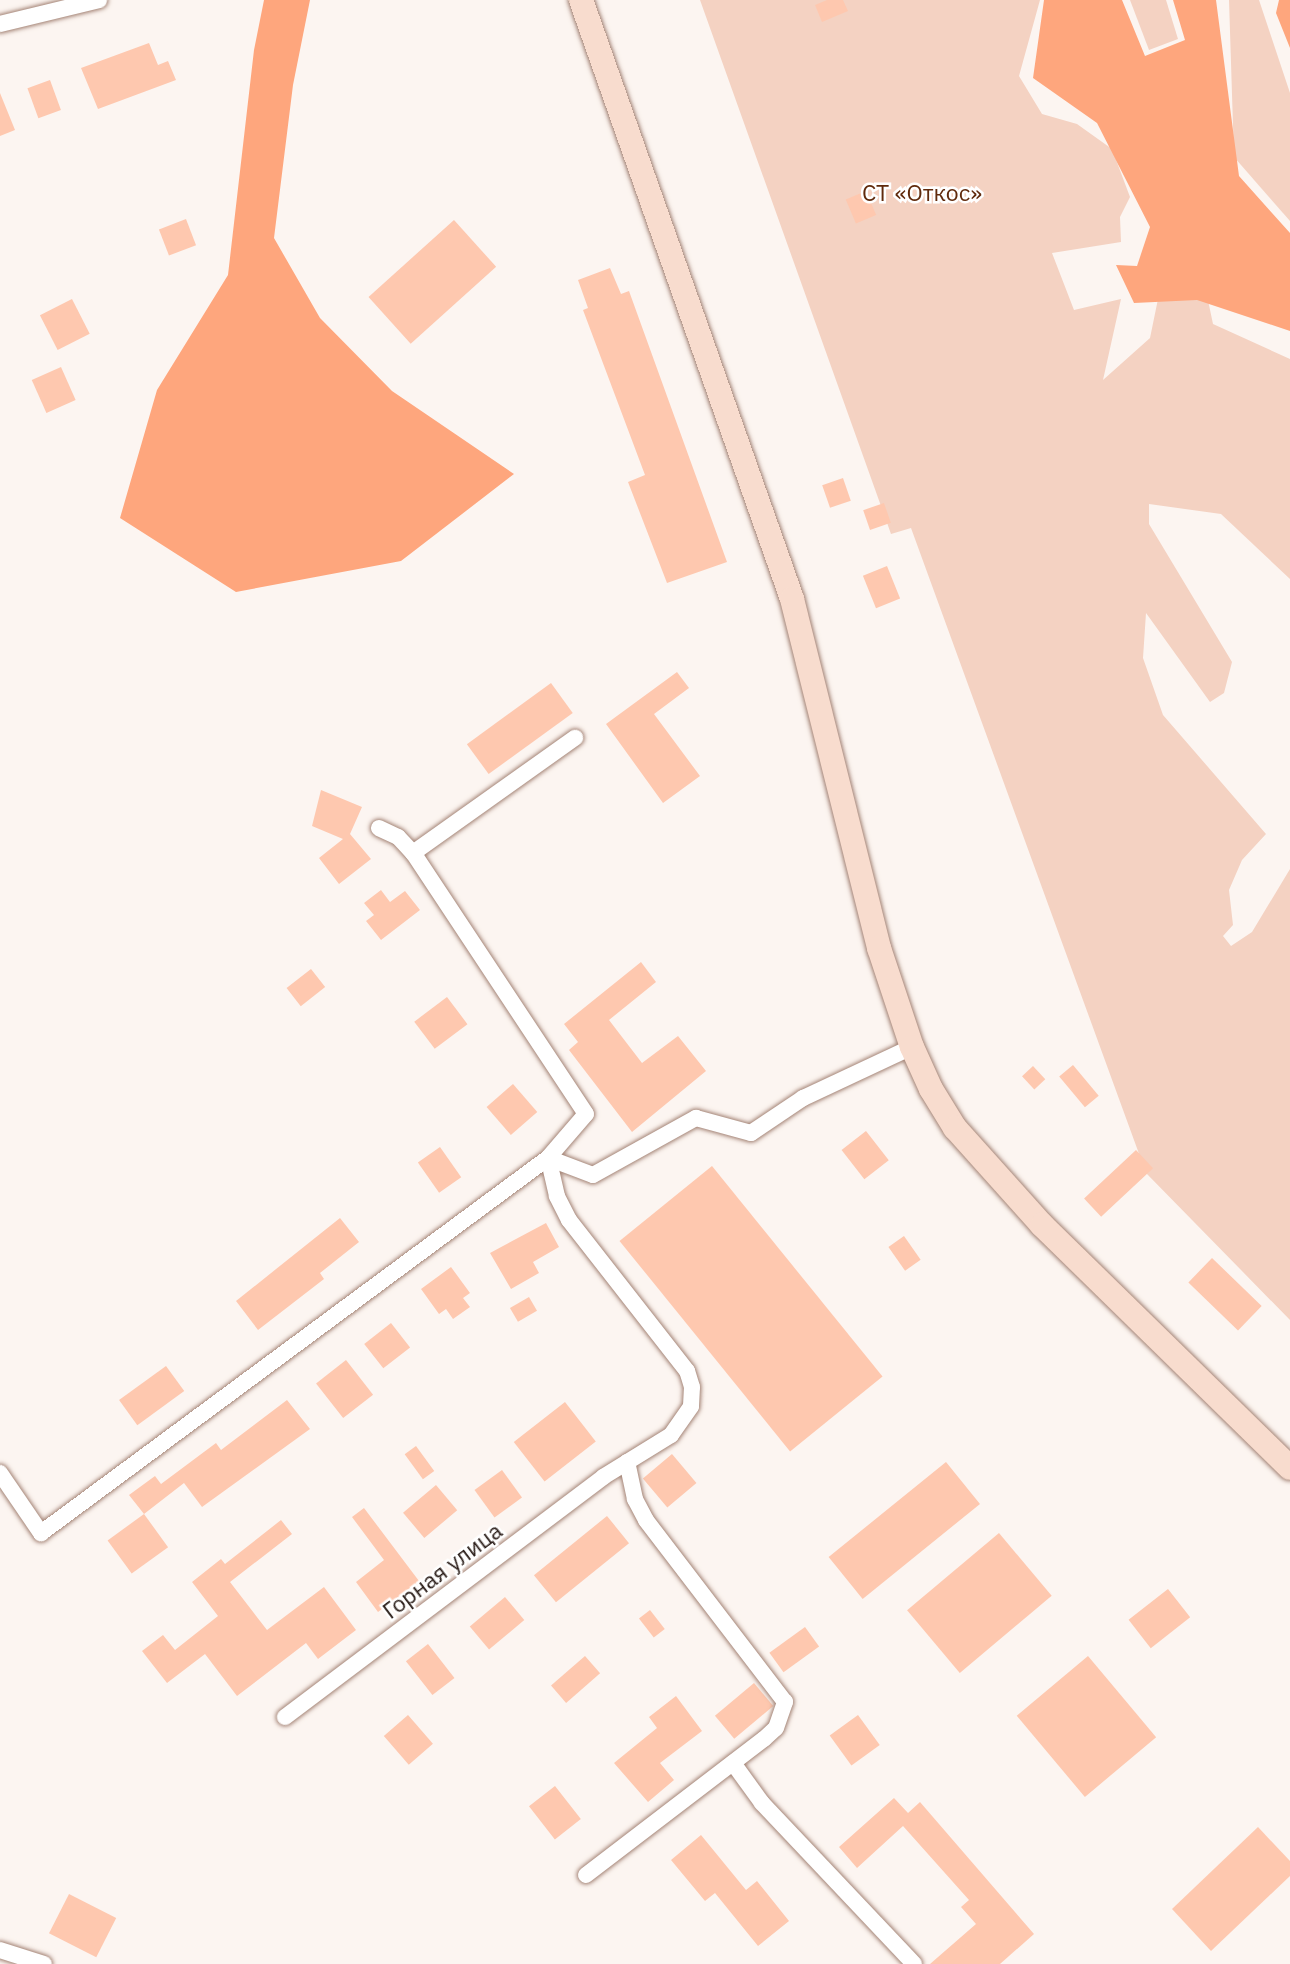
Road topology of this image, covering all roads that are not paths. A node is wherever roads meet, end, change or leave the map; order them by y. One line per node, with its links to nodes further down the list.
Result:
1 (99, 0): 3 (street)
2 (580, 0): 7 (main road)
3 (0, 24)
4 (575, 738): 6 (street)
5 (379, 828): 6 (street)
6 (413, 853): 8 (street)
7 (912, 1047): 8 (street); 10 (main road)
8 (548, 1158): 9 (street, Горная улица); 11 (street)
9 (627, 1462): 12 (street, Горная улица); 13 (street)
10 (1290, 1468)
11 (0, 1473)
12 (285, 1717)
13 (733, 1763): 14 (street); 17 (street)
14 (586, 1875)
15 (0, 1950): 16 (street)
16 (44, 1964)
17 (914, 1964)

